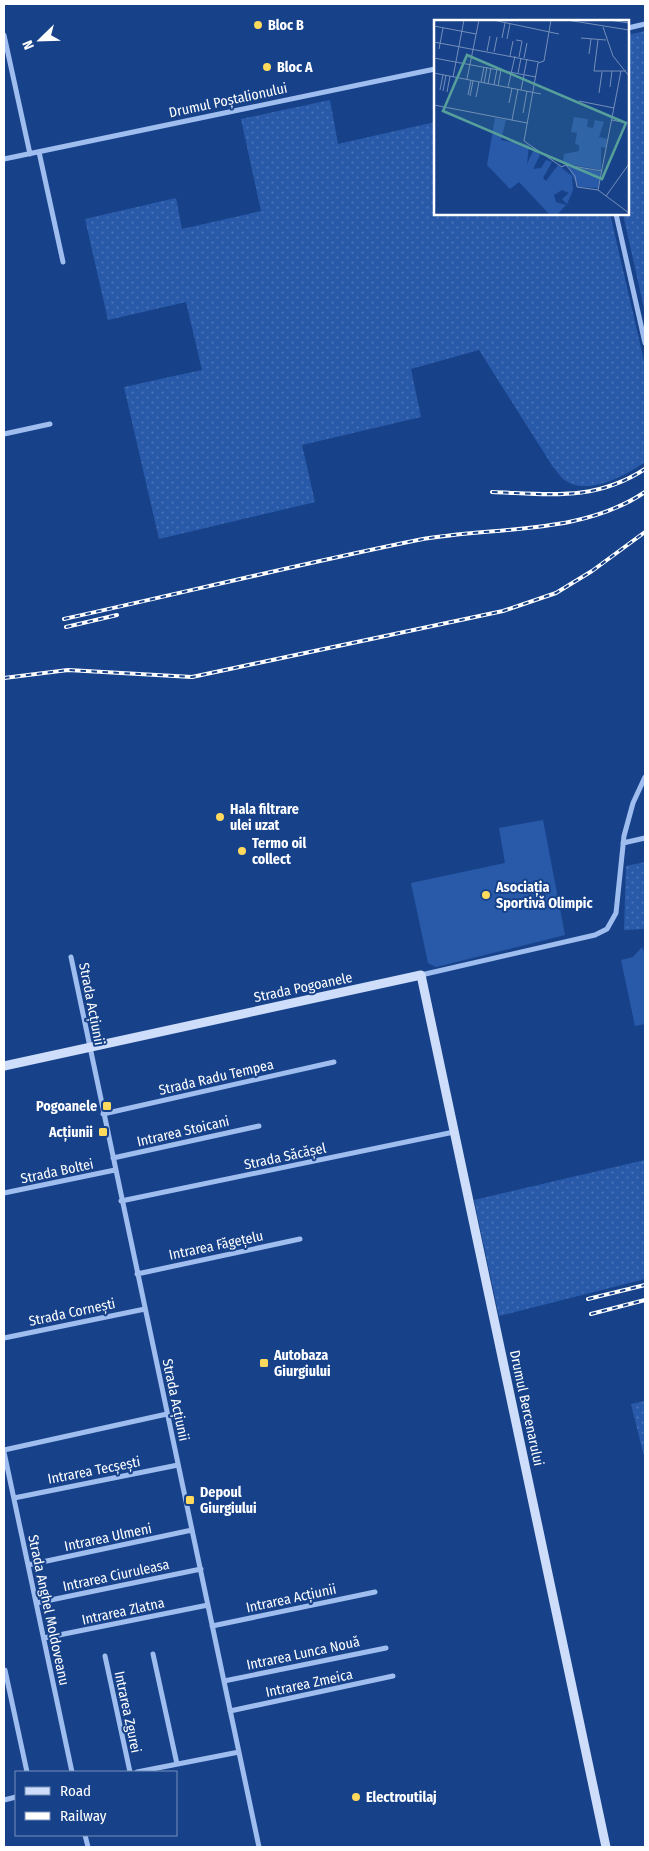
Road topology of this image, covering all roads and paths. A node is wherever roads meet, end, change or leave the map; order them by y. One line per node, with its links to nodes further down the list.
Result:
1 (645, 24): 2 (street)
2 (629, 28)
3 (4, 35): 6 (street)
4 (434, 69): 5 (street, Drumul Poștalionului)
5 (39, 152): 6 (street, Drumul Poștalionului); 9 (street)
6 (30, 154): 7 (street, Drumul Poștalionului)
7 (4, 159)
8 (616, 215): 10 (street)
9 (63, 262)
10 (645, 343)
11 (50, 424): 12 (street)
12 (4, 434)
13 (645, 776): 15 (street)
14 (645, 838): 15 (street)
15 (623, 843): 17 (street, Strada Pogoanele)
16 (71, 957): 18 (street, Strada Acțiunii)
17 (421, 975): 18 (street, Strada Pogoanele); 23 (street, Drumul Bercenarului)
18 (89, 1049): 20 (street, Strada Pogoanele); 21 (street, Strada Acțiunii)
19 (334, 1062): 21 (street, Strada Radu Tempea)
20 (4, 1066)
21 (103, 1114): 24 (street, Strada Acțiunii)
22 (259, 1126): 24 (street, Intrarea Stoicani)
23 (454, 1132): 27 (street, Strada Săcășel); 58 (street, Drumul Bercenarului)
24 (112, 1158): 25 (street, Strada Acțiunii)
25 (115, 1170): 26 (street, Strada Boltei); 27 (street, Strada Acțiunii)
26 (4, 1193)
27 (121, 1201): 29 (street, Strada Acțiunii)
28 (300, 1239): 29 (street, Intrarea Făgețelu)
29 (137, 1274): 30 (street, Strada Acțiunii)
30 (144, 1309): 31 (street, Strada Cornești); 32 (street, Strada Acțiunii)
31 (4, 1338)
32 (167, 1414): 33 (street); 34 (street, Strada Acțiunii)
33 (4, 1451): 35 (street, Strada Anghel Moldoveanu)
34 (178, 1465): 35 (street, Intrarea Tecșești); 36 (street, Strada Acțiunii)
35 (14, 1498): 37 (street, Strada Anghel Moldoveanu)
36 (192, 1530): 37 (street, Intrarea Ulmeni); 38 (street, Strada Acțiunii)
37 (28, 1565): 40 (street, Strada Anghel Moldoveanu)
38 (201, 1570): 40 (street, Intrarea Ciuruleasa); 41 (street, Strada Acțiunii)
39 (374, 1592): 42 (street, Intrarea Acțiunii)
40 (36, 1603): 43 (street, Strada Anghel Moldoveanu)
41 (208, 1605): 42 (street, Strada Acțiunii); 43 (street, Intrarea Zlatna)
42 (212, 1626): 49 (street, Strada Acțiunii)
43 (44, 1638): 54 (street, Strada Anghel Moldoveanu)
44 (386, 1648): 49 (street, Intrarea Lunca Nouă)
45 (153, 1654): 52 (street)
46 (105, 1656): 55 (street, Intrarea Zgurei)
47 (5, 1670): 53 (street)
48 (393, 1676): 50 (street, Intrarea Zmeica)
49 (224, 1681): 50 (street, Strada Acțiunii)
50 (230, 1711): 51 (street, Strada Acțiunii)
51 (239, 1752): 52 (street); 57 (street, Strada Acțiunii)
52 (177, 1764): 56 (street)
53 (27, 1771)
54 (72, 1771)
55 (130, 1771)
56 (142, 1771)
57 (259, 1847)
58 (606, 1847)

